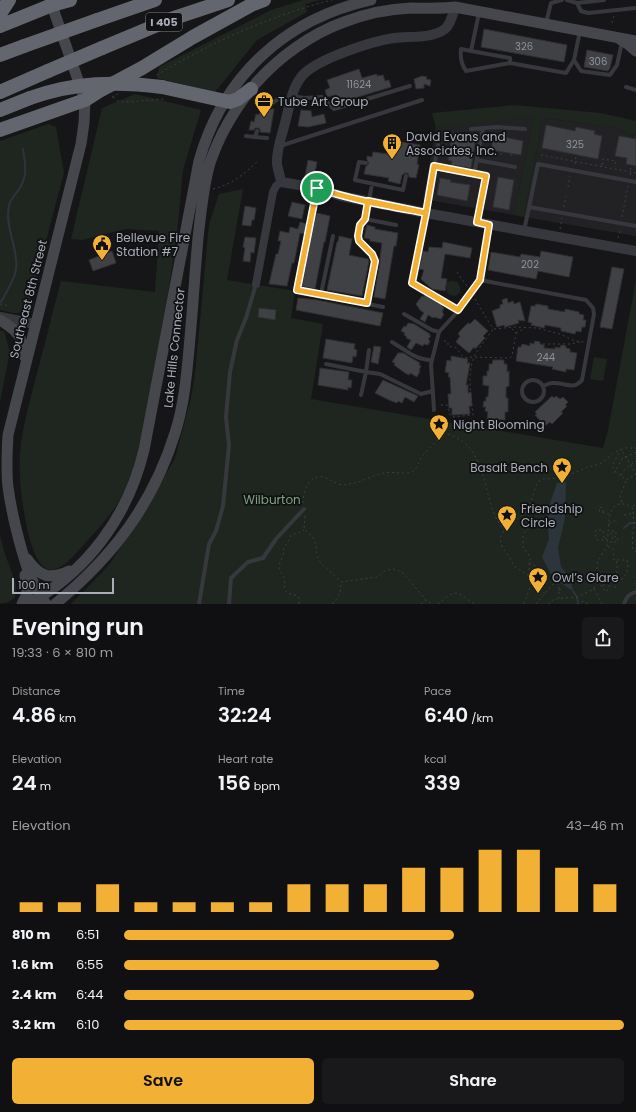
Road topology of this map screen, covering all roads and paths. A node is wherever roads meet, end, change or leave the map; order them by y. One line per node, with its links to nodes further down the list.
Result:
1 (9, 0): 18 (highway)
2 (70, 0): 12 (highway)
3 (155, 0): 27 (highway, I 405, bridge)
4 (228, 0): 35 (highway, I 405, bridge)
5 (264, 0): 41 (highway)
6 (332, 0): 30 (path)
7 (372, 0): 42 (main road, Lake Hills Connector)
8 (443, 0): 13 (main road)
9 (562, 0): 19 (lane)
10 (567, 0): 14 (lane)
11 (604, 0): 14 (lane)
12 (51, 2): 21 (highway); 41 (main road, Southeast 8th Street)
13 (455, 3): 16 (main road); 33 (main road, Lake Hills Connector); 40 (street)
14 (577, 3): 15 (lane)
15 (636, 8)
16 (479, 11): 19 (main road); 25 (lane)
17 (614, 13): 20 (path)
18 (0, 14)
19 (546, 23): 22 (main road)
20 (612, 23)
21 (0, 26)
22 (581, 30): 23 (main road); 28 (lane)
23 (618, 38): 24 (main road); 26 (main road); 28 (lane)
24 (636, 41)
25 (471, 51): 29 (lane); 29 (lane)
26 (636, 51)
27 (0, 55)
28 (574, 60): 29 (lane)
29 (510, 63)
30 (156, 76)
31 (410, 86): 40 (lane)
32 (626, 87): 34 (lane)
33 (250, 89): 42 (highway); 192 (main road, Lake Hills Connector)
34 (636, 90)
35 (0, 92)
36 (122, 93): 38 (path)
37 (109, 97): 38 (path)
38 (112, 97): 39 (path)
39 (170, 98)
40 (291, 99): 44 (lane); 55 (street)
41 (85, 100): 48 (highway); 114 (main road, Southeast 8th Street)
42 (220, 100): 45 (highway, bridge); 172 (main road, Lake Hills Connector)
43 (422, 100): 55 (lane)
44 (266, 108)
45 (0, 110)
46 (471, 129): 47 (lane)
47 (483, 129): 49 (lane); 63 (lane)
48 (0, 130)
49 (525, 130)
50 (257, 131): 52 (lane)
51 (246, 136): 52 (lane)
52 (255, 137): 53 (lane)
53 (267, 138)
54 (438, 145): 67 (lane)
55 (279, 146): 78 (street)
56 (501, 151): 58 (path)
57 (511, 154): 61 (path)
58 (501, 155)
59 (541, 155): 64 (path)
60 (576, 155): 64 (path)
61 (512, 156)
62 (259, 160): 83 (path)
63 (477, 160): 69 (lane); 74 (lane)
64 (575, 161): 68 (path); 70 (path)
65 (366, 163): 80 (lane)
66 (631, 165): 72 (path)
67 (434, 166): 74 (lane); 88 (lane)
68 (602, 166): 71 (path); 71 (path)
69 (515, 167)
70 (574, 167)
71 (614, 168): 72 (path)
72 (630, 171): 73 (path); 77 (path)
73 (636, 173)
74 (474, 174): 91 (lane)
75 (570, 175): 81 (path)
76 (406, 176): 80 (lane)
77 (629, 181): 79 (lane); 86 (lane); 92 (path)
78 (281, 182): 82 (street); 103 (street)
79 (636, 182)
80 (372, 184): 85 (lane)
81 (568, 187)
82 (317, 188): 85 (street); 105 (lane)
83 (211, 190)
84 (566, 196): 87 (path)
85 (368, 201): 88 (street); 90 (street)
86 (529, 207): 92 (lane); 97 (lane)
87 (564, 208)
88 (426, 213): 91 (street); 111 (lane)
89 (562, 218): 96 (path)
90 (365, 219): 93 (lane); 107 (street)
91 (477, 222): 94 (street)
92 (621, 223): 95 (lane); 99 (path)
93 (396, 225)
94 (489, 225): 97 (street); 102 (lane)
95 (636, 226)
96 (560, 230)
97 (524, 231): 100 (street)
98 (333, 236): 105 (lane)
99 (618, 241)
100 (636, 251)
101 (458, 272): 104 (path)
102 (480, 280): 111 (lane); 131 (lane)
103 (256, 284): 193 (lane)
104 (468, 288)
105 (321, 294): 107 (lane)
106 (474, 298): 117 (path)
107 (367, 303): 110 (lane)
108 (0, 304): 109 (path)
109 (10, 306)
110 (383, 307)
111 (458, 310): 118 (lane)
112 (404, 314): 118 (lane)
113 (0, 318): 114 (street); 128 (main road)
114 (35, 324): 128 (main road, Southeast 8th Street)
115 (511, 328): 116 (path); 117 (path); 119 (path)
116 (525, 328): 119 (path); 122 (path)
117 (493, 330): 126 (path)
118 (439, 332): 127 (lane)
119 (516, 333): 126 (path)
120 (444, 341): 126 (path)
121 (392, 342): 127 (lane)
122 (580, 342): 123 (path); 124 (path)
123 (584, 342)
124 (543, 344)
125 (369, 350): 130 (lane)
126 (475, 357): 134 (path)
127 (432, 360): 132 (lane)
128 (26, 361): 169 (main road, Southeast 8th Street)
129 (326, 364): 130 (lane)
130 (366, 372): 132 (lane); 133 (lane)
131 (543, 386): 131 (lane)
132 (433, 391): 135 (lane)
133 (361, 395)
134 (442, 405)
135 (434, 410): 136 (path)
136 (444, 433): 151 (path); 160 (path)
137 (636, 448): 138 (path)
138 (621, 449): 140 (path); 143 (path); 150 (path)
139 (636, 452): 140 (path)
140 (626, 456): 142 (path); 143 (path)
141 (636, 461): 142 (path)
142 (630, 465): 144 (path); 145 (path)
143 (614, 472): 145 (path)
144 (636, 474): 146 (path)
145 (621, 475): 146 (path)
146 (626, 480): 147 (path)
147 (622, 503): 149 (path); 154 (path)
148 (636, 505): 149 (path)
149 (632, 507): 153 (path)
150 (529, 508): 160 (path); 171 (path)
151 (304, 509): 159 (path); 194 (lane)
152 (603, 512): 154 (path)
153 (634, 513): 155 (path); 156 (path)
154 (609, 514): 158 (path)
155 (624, 515)
156 (635, 516): 163 (path)
157 (618, 519): 158 (path)
158 (609, 524): 161 (path)
159 (304, 529): 176 (path); 195 (path)
160 (504, 530): 173 (path)
161 (608, 530): 162 (path); 165 (path)
162 (612, 531): 166 (path); 166 (path)
163 (635, 531): 168 (path)
164 (604, 538): 164 (path); 165 (path)
165 (607, 540): 167 (path)
166 (611, 542): 167 (path)
167 (607, 545): 170 (path); 174 (path)
168 (636, 552)
169 (23, 553): 172 (main road); 188 (main road, Southeast 8th Street); 190 (main road)
170 (616, 560): 177 (path); 177 (path)
171 (528, 563): 173 (path); 182 (path)
172 (77, 568): 188 (main road, Lake Hills Connector)
173 (528, 575): 201 (path)
174 (597, 581): 178 (path); 181 (path)
175 (605, 581): 178 (path)
176 (341, 582): 189 (path); 196 (path)
177 (615, 582): 178 (path); 180 (path)
178 (603, 587)
179 (563, 588): 183 (path)
180 (615, 588)
181 (594, 589): 187 (path); 206 (path)
182 (540, 590): 184 (path); 186 (path)
183 (559, 590): 186 (path); 187 (path)
184 (538, 592)
185 (636, 592): 207 (lane)
186 (545, 594): 202 (path)
187 (560, 598): 203 (path)
188 (43, 600): 191 (main road, Lake Hills Connector)
189 (426, 600): 197 (path); 198 (path)
190 (22, 604)
191 (28, 604)
192 (55, 604)
193 (199, 604)
194 (229, 604)
195 (299, 604)
196 (332, 604)
197 (421, 604)
198 (432, 604)
199 (438, 604): 200 (path)
200 (475, 604)
201 (524, 604)
202 (536, 604)
203 (548, 604)
204 (577, 604): 205 (path)
205 (588, 604)
206 (602, 604)
207 (624, 604)

